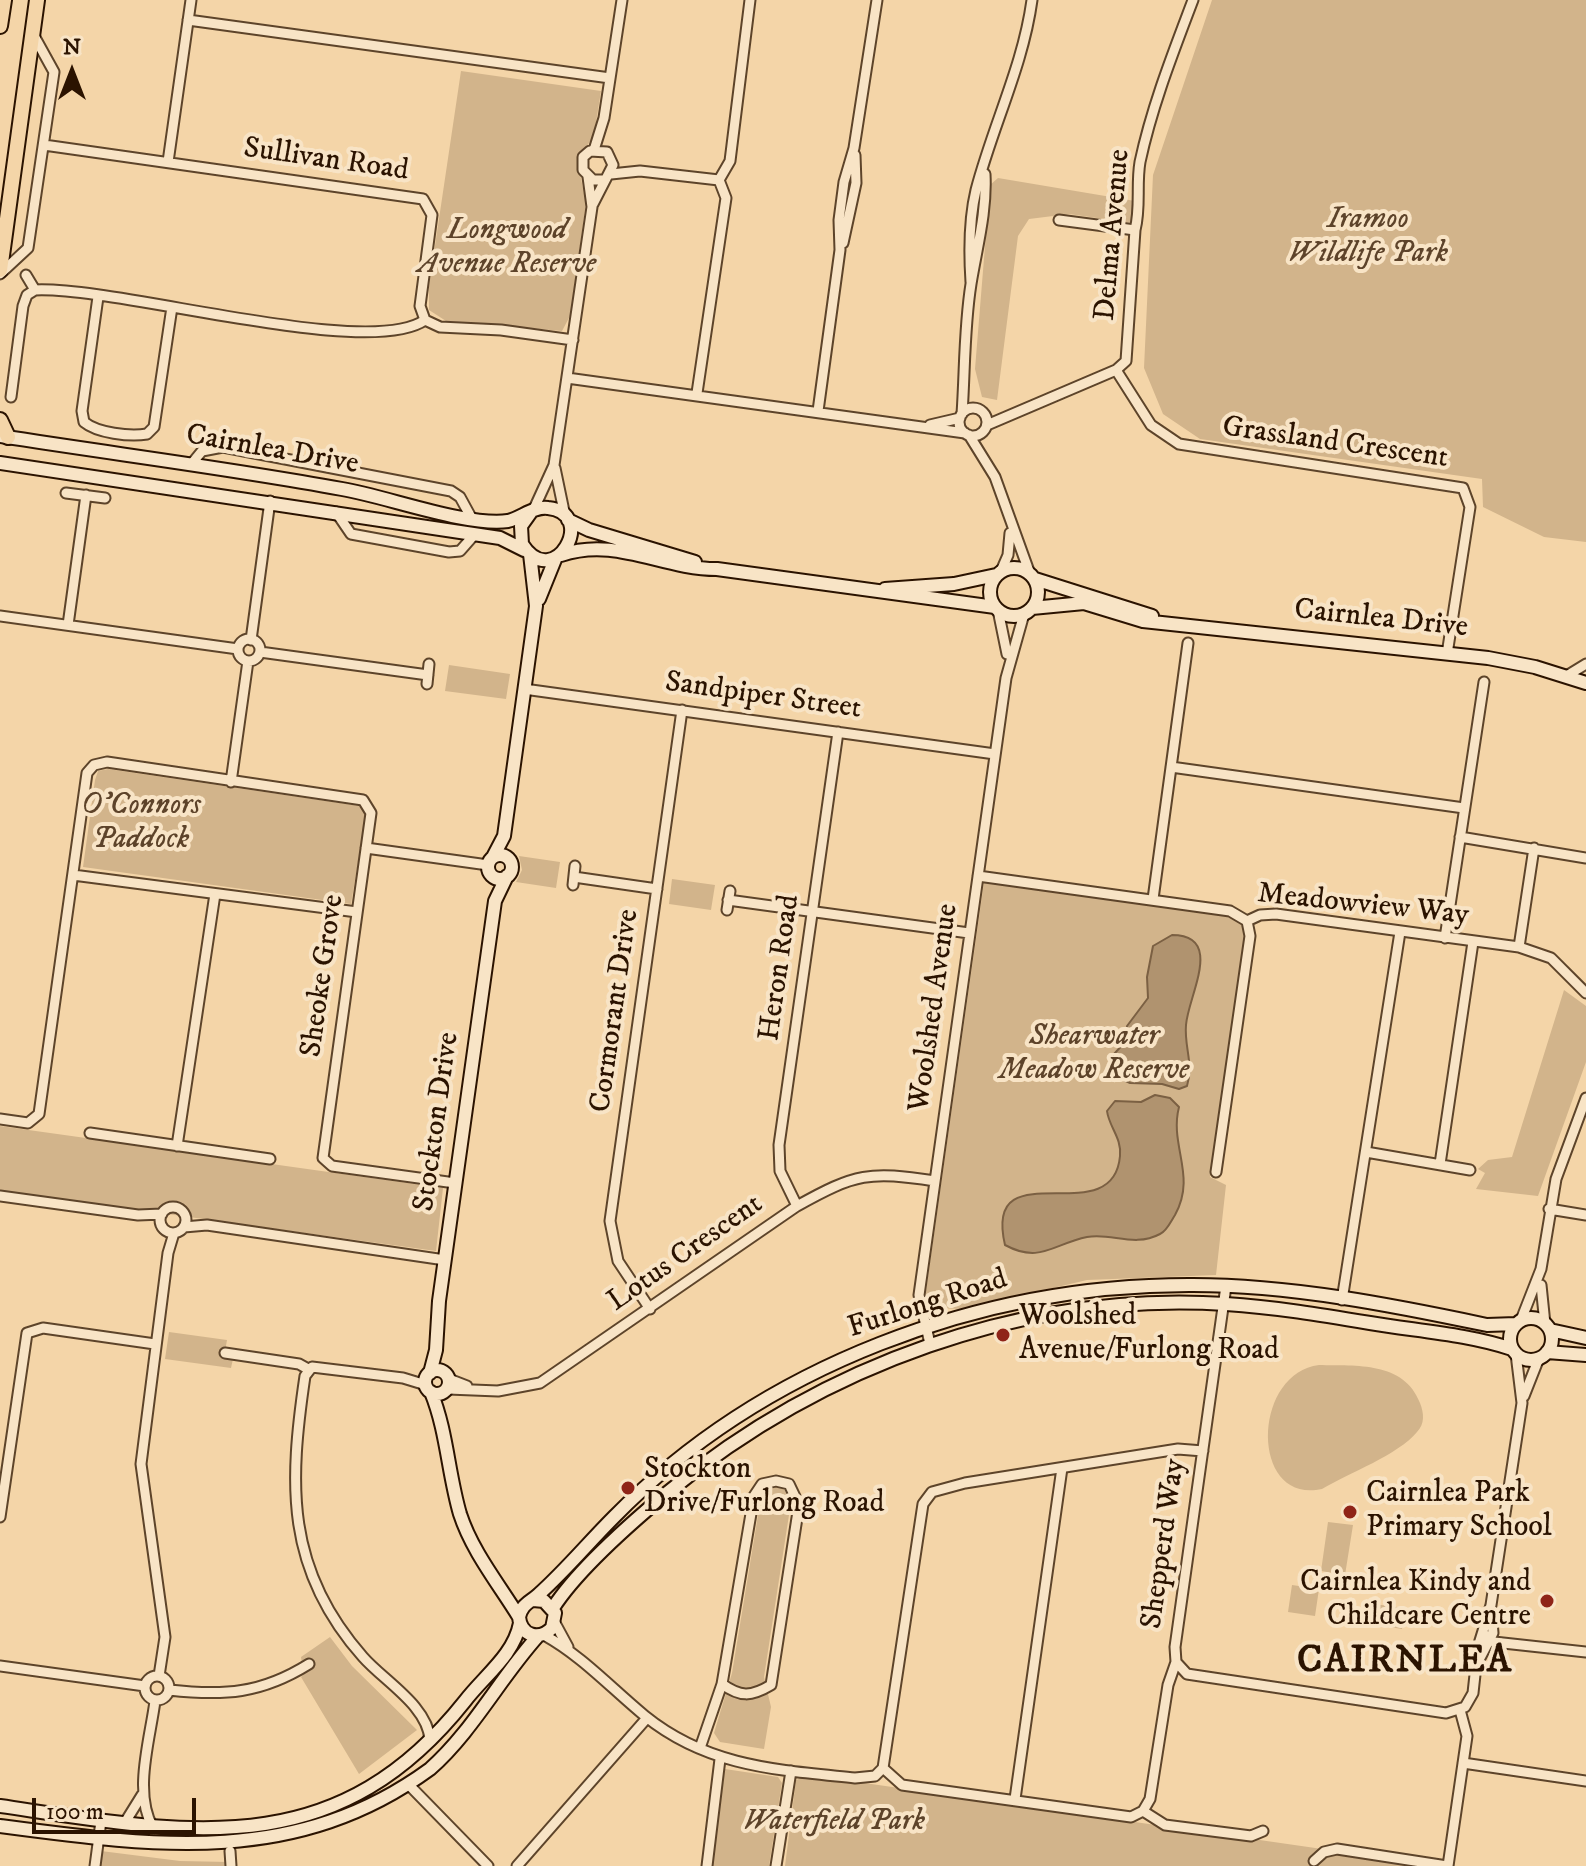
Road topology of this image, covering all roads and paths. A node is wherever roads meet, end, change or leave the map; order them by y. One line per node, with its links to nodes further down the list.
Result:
1 (4, 0): 10 (main road)
2 (37, 0): 11 (main road)
3 (191, 0): 9 (street)
4 (622, 0): 12 (street)
5 (750, 0): 22 (street)
6 (877, 0): 39 (street)
7 (1032, 0): 35 (street)
8 (1193, 0): 25 (street, Delma Avenue)
9 (188, 20): 12 (street); 17 (street)
10 (0, 26)
11 (33, 34): 14 (street); 18 (main road)
12 (610, 78): 13 (street)
13 (604, 118): 15 (street); 16 (street)
14 (44, 145): 17 (street, Sullivan Road); 26 (street)
15 (594, 150): 16 (street); 20 (street)
16 (610, 156): 19 (street); 21 (street)
17 (168, 162): 31 (street, Sullivan Road)
18 (4, 170): 26 (main road)
19 (640, 171): 21 (street); 22 (street)
20 (588, 177): 21 (street); 23 (street)
21 (607, 177): 23 (street)
22 (719, 180): 36 (street)
23 (592, 207): 32 (street)
24 (1059, 220): 25 (street)
25 (1135, 230): 33 (street, Delma Avenue)
26 (0, 272)
27 (26, 275): 28 (street)
28 (35, 290): 29 (street); 37 (street)
29 (98, 297): 30 (street); 30 (street)
30 (172, 307): 31 (street)
31 (425, 320): 32 (street)
32 (573, 340): 34 (street)
33 (1116, 370): 40 (street); 78 (street, Grassland Crescent)
34 (567, 378): 36 (street); 50 (street)
35 (962, 379): 38 (street); 41 (street)
36 (697, 393): 39 (street)
37 (11, 397)
38 (981, 410): 40 (street); 41 (street); 44 (street)
39 (818, 411): 43 (street)
40 (1018, 411): 44 (street)
41 (961, 416): 43 (street); 45 (street)
42 (0, 420): 46 (main road)
43 (926, 426): 45 (street)
44 (986, 427): 45 (street); 47 (street)
45 (967, 434): 47 (street)
46 (4, 436): 48 (street, Cairnlea Drive)
47 (988, 460): 60 (street)
48 (193, 462): 51 (street, Cairnlea Drive); 59 (street)
49 (0, 463): 55 (street, Cairnlea Drive)
50 (554, 465): 57 (street); 58 (street)
51 (275, 479): 55 (street); 59 (street, Cairnlea Drive)
52 (66, 493): 53 (street)
53 (86, 495): 54 (street); 73 (street)
54 (105, 498)
55 (270, 501): 56 (street, Cairnlea Drive); 74 (street)
56 (335, 511): 61 (street, Cairnlea Drive); 61 (street)
57 (532, 511): 58 (street); 59 (street, Cairnlea Drive); 62 (street)
58 (566, 518): 63 (street); 64 (street)
59 (472, 519)
60 (1010, 521): 65 (street); 66 (street)
61 (475, 534): 62 (street, Cairnlea Drive)
62 (528, 553): 63 (street); 68 (street)
63 (558, 556): 64 (street); 68 (street)
64 (717, 569): 67 (street)
65 (998, 573): 66 (street); 67 (street); 69 (street)
66 (1032, 576): 70 (street); 72 (street, Cairnlea Drive)
67 (874, 591): 69 (street)
68 (536, 606): 86 (street)
69 (996, 609): 70 (street); 83 (street, Woolshed Avenue)
70 (1028, 611): 72 (street, Cairnlea Drive); 83 (street, Woolshed Avenue)
71 (0, 616): 73 (street)
72 (1167, 621): 78 (street, Cairnlea Drive)
73 (68, 625): 76 (street)
74 (251, 640): 76 (street); 77 (street)
75 (1188, 643): 90 (street)
76 (238, 649): 79 (street)
77 (260, 652): 79 (street); 81 (street)
78 (1447, 654): 82 (street, Cairnlea Drive)
79 (248, 661): 91 (street)
80 (1586, 664): 82 (street)
81 (428, 675)
82 (1568, 675): 85 (street, Cairnlea Drive)
83 (1006, 678): 89 (street, Woolshed Avenue)
84 (1484, 682): 92 (street)
85 (1586, 683)
86 (524, 689): 87 (street, Sandpiper Street); 93 (street)
87 (682, 710): 88 (street, Sandpiper Street); 104 (street, Cormorant Drive)
88 (838, 732): 89 (street, Sandpiper Street); 109 (street, Heron Road)
89 (995, 754): 103 (street, Woolshed Avenue)
90 (1171, 767): 92 (street); 106 (street)
91 (231, 782): 95 (street, Sheoke Grove); 101 (street)
92 (1464, 808): 94 (street)
93 (504, 836): 98 (street); 99 (street)
94 (1460, 837): 96 (street); 114 (street)
95 (366, 848): 99 (street); 110 (street, Sheoke Grove)
96 (1534, 848): 97 (street); 116 (street)
97 (1586, 858)
98 (509, 859): 99 (street); 102 (street)
99 (490, 865): 102 (street); 108 (street, Stockton Drive)
100 (575, 866): 104 (street)
101 (73, 875): 105 (street); 119 (street)
102 (507, 876): 108 (street, Stockton Drive)
103 (978, 876): 106 (street, Meadowview Way); 113 (street, Woolshed Avenue)
104 (657, 889): 140 (street, Cormorant Drive)
105 (215, 894): 110 (street); 121 (street)
106 (1153, 899): 111 (street, Meadowview Way)
107 (728, 900): 109 (street)
108 (495, 901): 128 (street, Stockton Drive)
109 (813, 911): 113 (street); 130 (street, Heron Road)
110 (357, 912): 128 (street, Sheoke Grove)
111 (1247, 921): 112 (street, Meadowview Way); 126 (street)
112 (1400, 932): 114 (street, Meadowview Way); 122 (street)
113 (969, 933): 127 (street, Woolshed Avenue)
114 (1445, 938): 115 (street, Meadowview Way)
115 (1473, 942): 116 (street, Meadowview Way); 124 (street)
116 (1519, 947): 117 (street, Meadowview Way)
117 (1586, 993)
118 (1586, 1098): 131 (street)
119 (0, 1119)
120 (90, 1133): 121 (street)
121 (177, 1146): 123 (street)
122 (1366, 1152): 124 (street); 138 (street)
123 (270, 1159)
124 (1440, 1164): 125 (street)
125 (1470, 1170)
126 (1216, 1172)
127 (935, 1181): 130 (street, Lotus Crescent); 142 (street, Woolshed Avenue)
128 (455, 1183): 135 (street, Stockton Drive)
129 (0, 1196): 134 (street)
130 (797, 1206): 140 (street, Lotus Crescent)
131 (1549, 1209): 132 (street); 136 (street)
132 (1586, 1215)
133 (185, 1222): 134 (street); 134 (street); 135 (street)
134 (166, 1225): 145 (street)
135 (445, 1260): 152 (street, Stockton Drive)
136 (1541, 1269): 141 (street); 143 (street)
137 (1226, 1286): 138 (street, Furlong Road); 139 (street, Shepperd Way); 142 (street, Furlong Road)
138 (1342, 1300): 141 (street, Furlong Road)
139 (1224, 1304): 146 (street, Furlong Road); 147 (street, Furlong Road); 154 (street, Shepperd Way)
140 (650, 1309): 152 (street, Lotus Crescent)
141 (1518, 1322): 143 (street); 147 (street)
142 (925, 1327): 146 (street, Woolshed Avenue); 158 (street, Furlong Road)
143 (1548, 1327): 144 (street); 149 (street)
144 (1586, 1338)
145 (155, 1344): 156 (street); 169 (street)
146 (930, 1344): 159 (street, Furlong Road)
147 (1514, 1351): 149 (street); 153 (street)
148 (225, 1353): 151 (street)
149 (1543, 1355): 150 (street); 153 (street)
150 (1586, 1355)
151 (308, 1369): 152 (street); 175 (street)
152 (437, 1382): 157 (street)
153 (1522, 1403): 163 (street)
154 (1203, 1451): 155 (street); 166 (street, Shepperd Way)
155 (1062, 1468): 182 (street); 188 (street)
156 (0, 1517)
157 (499, 1584): 158 (street); 160 (street)
158 (530, 1601): 159 (street); 160 (street)
159 (553, 1608): 161 (street)
160 (519, 1620): 162 (street); 177 (street)
161 (555, 1623): 162 (street); 164 (street)
162 (541, 1635): 164 (street); 186 (street)
163 (1489, 1636): 165 (street); 174 (street)
164 (570, 1650): 176 (street)
165 (1586, 1652)
166 (1176, 1662): 174 (street, Shepperd Way); 190 (street)
167 (309, 1664): 172 (street)
168 (0, 1666): 171 (street)
169 (159, 1676): 171 (street); 172 (street)
170 (722, 1684): 170 (street); 179 (street)
171 (145, 1686): 173 (street)
172 (169, 1690): 173 (street)
173 (155, 1701): 187 (street)
174 (1460, 1710): 181 (street)
175 (423, 1717): 177 (street); 178 (street)
176 (647, 1718): 179 (street); 202 (street)
177 (452, 1719): 178 (street)
178 (430, 1744): 184 (street)
179 (700, 1748): 180 (street)
180 (720, 1759): 183 (street); 203 (street)
181 (1463, 1763): 185 (street); 205 (street)
182 (883, 1768): 183 (street); 188 (street)
183 (791, 1771): 204 (street)
184 (398, 1772): 186 (street); 194 (street)
185 (1586, 1781)
186 (409, 1785): 197 (street); 201 (street)
187 (143, 1792): 192 (street); 194 (street)
188 (1015, 1799): 190 (street)
189 (0, 1806): 191 (street)
190 (1143, 1811): 195 (street)
191 (101, 1821): 192 (street); 196 (street)
192 (124, 1824): 194 (street)
193 (0, 1826): 196 (street)
194 (153, 1828)
195 (1263, 1831)
196 (99, 1839): 197 (street); 199 (street)
197 (230, 1851): 200 (street)
198 (1314, 1861): 205 (street)
199 (95, 1866)
200 (231, 1866)
201 (488, 1866)
202 (517, 1866)
203 (707, 1866)
204 (776, 1866)
205 (1448, 1866)

